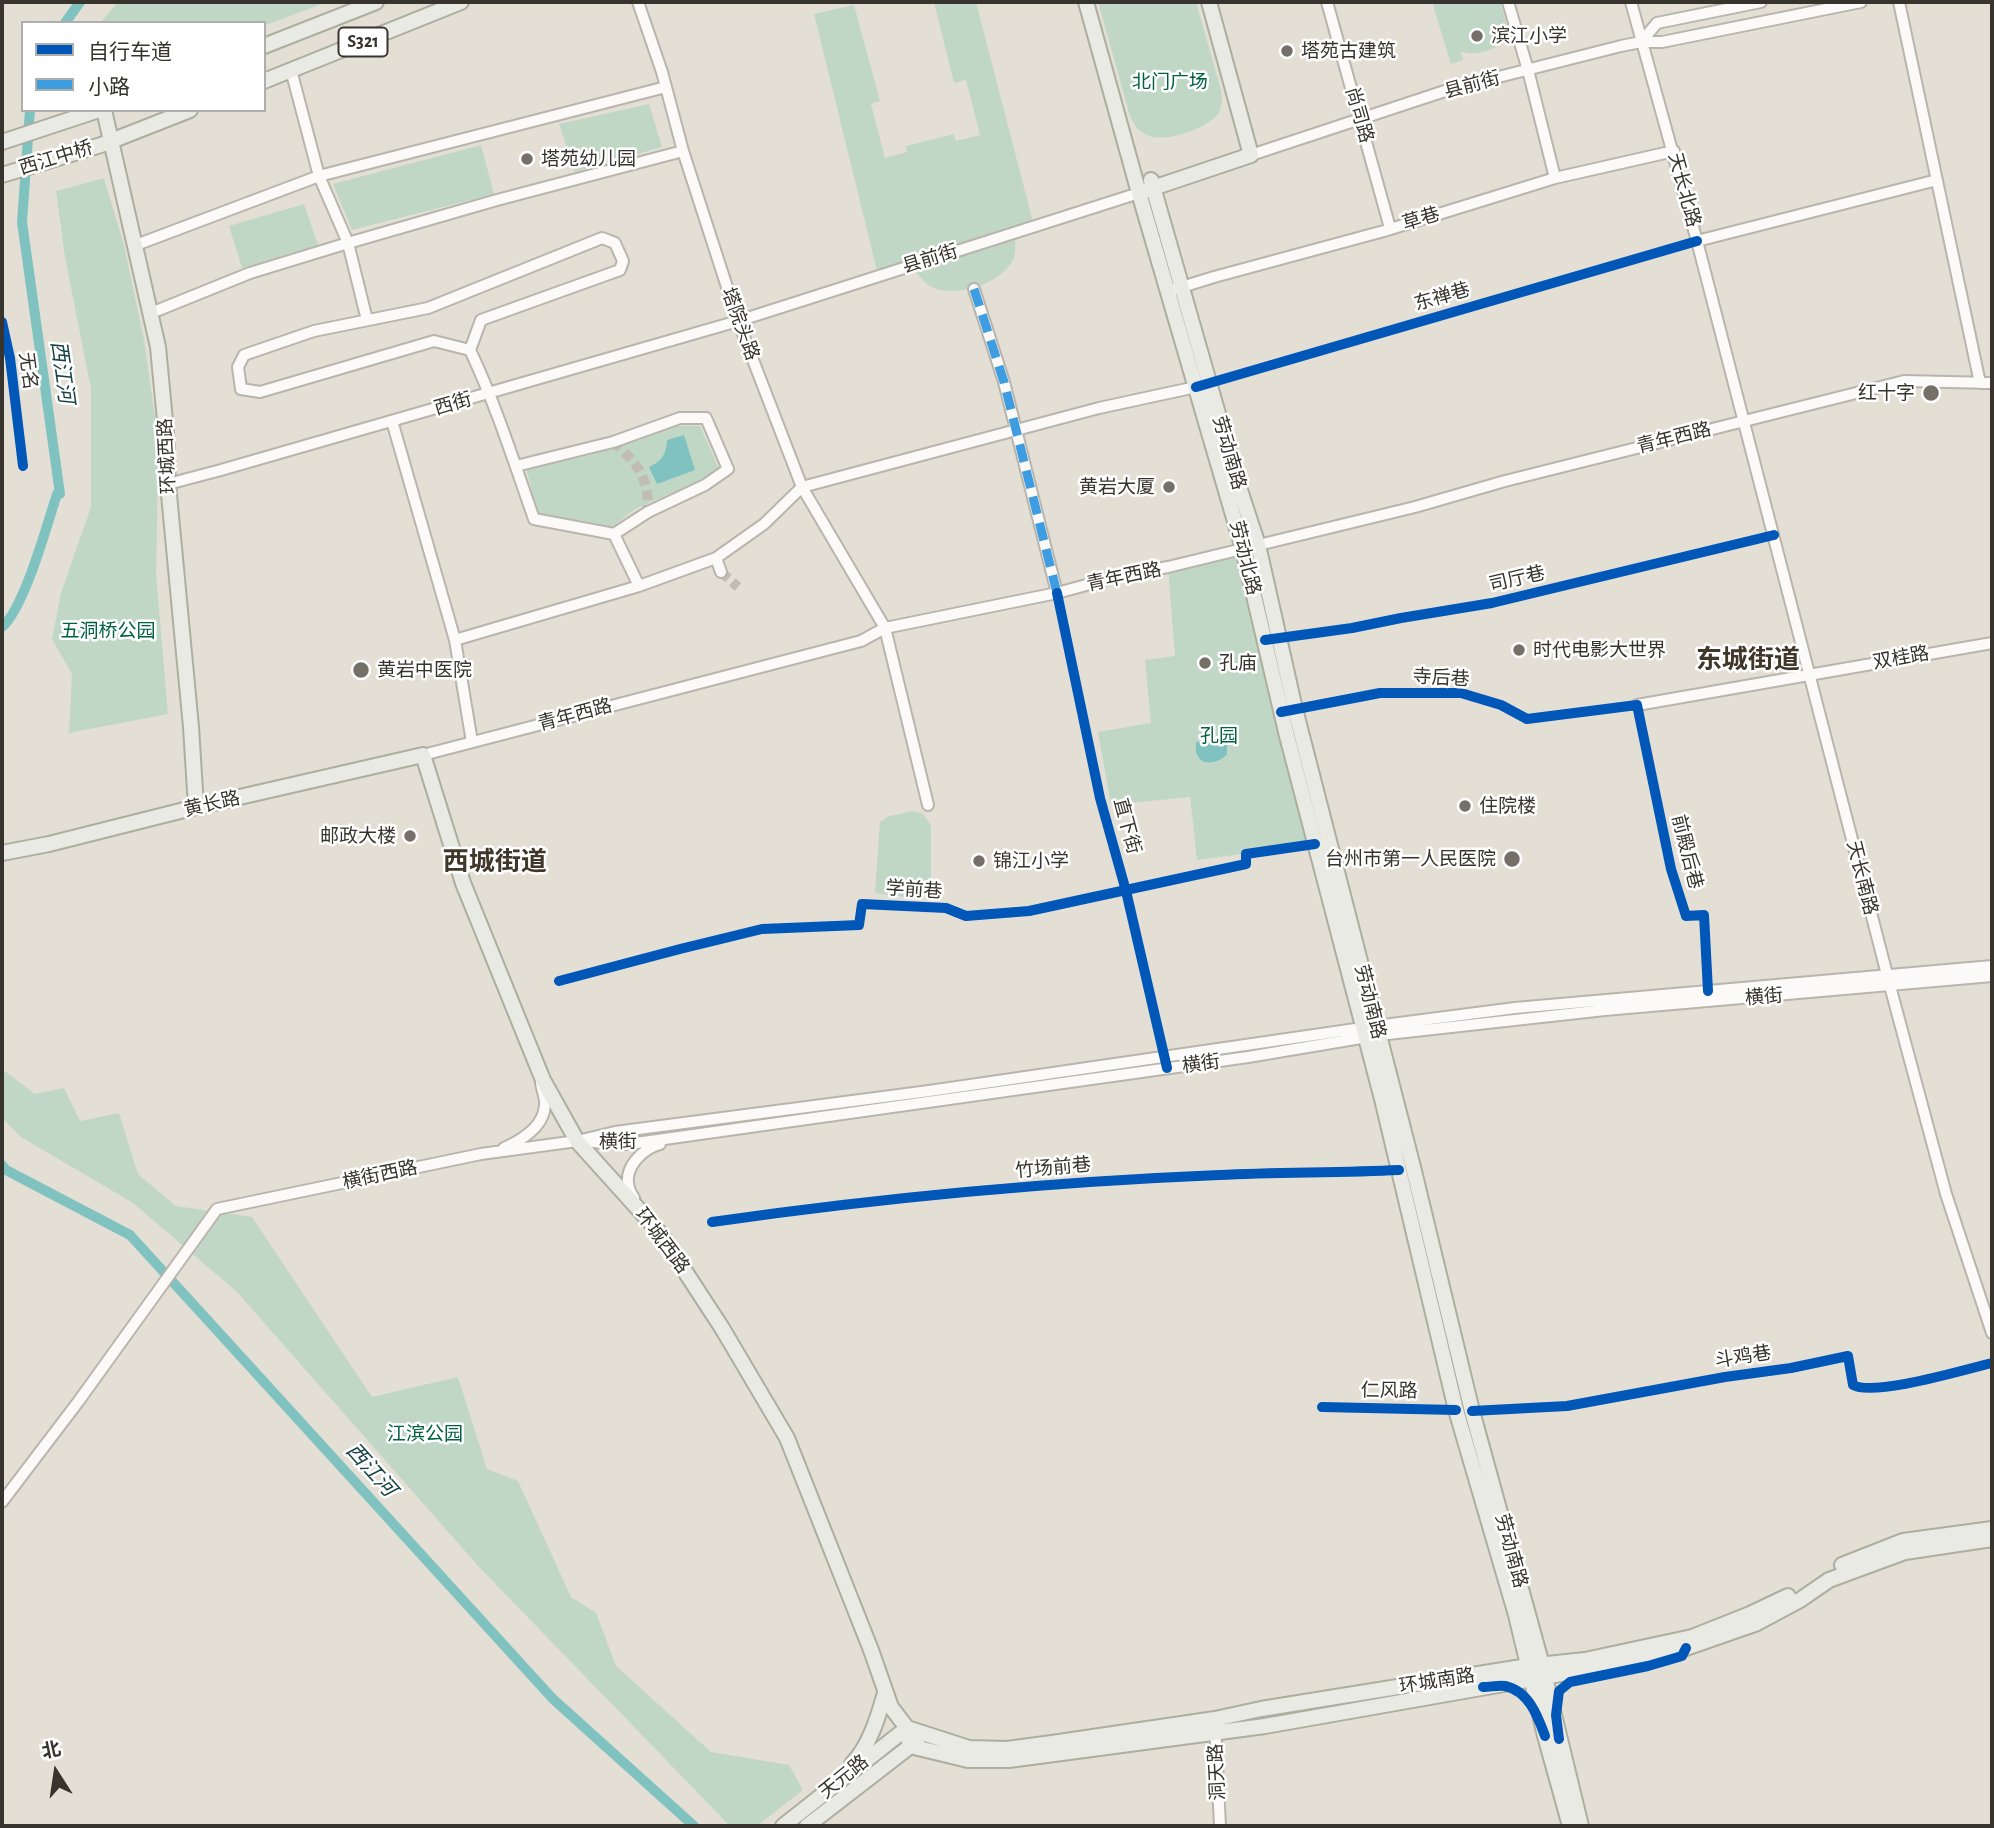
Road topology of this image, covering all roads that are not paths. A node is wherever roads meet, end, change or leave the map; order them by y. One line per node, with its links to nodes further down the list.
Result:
1 (376, 2): 13 (main road, S321)
2 (461, 2): 15 (main road, S321)
3 (638, 2): 17 (street, 塔院头路)
4 (1086, 2): 31 (main road, 劳动北路)
5 (1209, 2): 25 (main road)
6 (1327, 2): 21 (street, 尚司路)
7 (1508, 2): 14 (street)
8 (1631, 2): 12 (street, 天长北路)
9 (1761, 2): 12 (street, 县前街)
10 (1861, 2): 12 (street, 县前街)
11 (1899, 2): 30 (street)
12 (1641, 42): 14 (street, 县前街); 26 (street, 天长北路)
13 (266, 45)
14 (1528, 70): 21 (street, 县前街); 29 (street)
15 (291, 71): 16 (main road, S321); 28 (street)
16 (266, 80)
17 (666, 86): 24 (street, 塔院头路); 28 (street)
18 (95, 112): 23 (main road)
19 (102, 112): 22 (main road, 环城西路)
20 (185, 112): 22 (main road, 西江中桥)
21 (1360, 119): 25 (street, 县前街); 32 (street, 尚司路)
22 (111, 141): 27 (main road, 西江中桥); 35 (main road, 环城西路)
23 (2, 142)
24 (683, 151): 34 (street); 40 (street, 塔院头路)
25 (1255, 151): 31 (main road, 县前街)
26 (1674, 151): 29 (street, 草巷); 33 (street, 天长北路)
27 (2, 175)
28 (319, 176): 34 (street); 35 (street)
29 (1555, 178): 32 (street, 草巷)
30 (1937, 180): 33 (street); 42 (street)
31 (1145, 186): 36 (main road, 劳动北路); 40 (street, 县前街)
32 (1390, 229): 36 (street, 草巷)
33 (1698, 241): 46 (street, 天长北路)
34 (348, 243): 38 (street); 39 (street)
35 (136, 245): 38 (main road, 环城西路)
36 (1175, 288): 44 (main road, 劳动北路); 53 (main road, 劳动南路)
37 (974, 289): 48 (street)
38 (151, 313): 50 (main road, 环城西路)
39 (367, 320): 41 (street); 41 (street)
40 (738, 321): 45 (street, 西街); 51 (street, 塔院头路)
41 (470, 350): 45 (street)
42 (1980, 383): 43 (street, 青年西路); 46 (street, 青年西路)
43 (1992, 383)
44 (1196, 387): 48 (street); 54 (main road, 劳动北路)
45 (490, 393): 47 (street, 西街); 49 (street)
46 (1745, 420): 53 (street, 青年西路); 62 (street, 天长南路)
47 (392, 421): 50 (street, 西街); 60 (street)
48 (1016, 430): 51 (street); 58 (street)
49 (516, 466): 52 (street); 52 (street)
50 (168, 484): 67 (main road, 环城西路)
51 (802, 487): 55 (street); 59 (street, 塔院头路)
52 (614, 534): 57 (street)
53 (1258, 545): 54 (street, 青年西路); 72 (main road, 劳动南路)
54 (1244, 549): 58 (street, 青年西路); 72 (main road, 劳动北路)
55 (716, 558): 56 (street); 57 (street)
56 (721, 572)
57 (639, 586): 60 (street)
58 (1057, 593): 59 (street, 青年西路)
59 (885, 628): 64 (street, 青年西路); 66 (street, 塔院头路)
60 (455, 640): 64 (street)
61 (1992, 643): 62 (street, 双桂路)
62 (1810, 674): 63 (street); 71 (street, 天长南路)
63 (1637, 705)
64 (472, 742): 65 (street, 青年西路)
65 (423, 755): 67 (main road, 黄长路); 73 (main road, 环城西路)
66 (928, 805)
67 (196, 807): 68 (main road, 黄长路)
68 (2, 853)
69 (1992, 966): 71 (street, 横街)
70 (1992, 976): 71 (street, 横街)
71 (1888, 980): 72 (street, 横街); 79 (street, 天长南路)
72 (1371, 1032): 74 (street, 横街); 83 (main road, 劳动南路)
73 (538, 1067): 76 (main road, 环城西路); 77 (street)
74 (991, 1087): 75 (street, 横街); 76 (street, 横街)
75 (687, 1135): 76 (street, 横街); 78 (street)
76 (577, 1141): 77 (street, 横街西路); 78 (main road, 环城西路)
77 (492, 1152): 80 (street, 横街西路)
78 (640, 1210): 84 (main road, 环城西路)
79 (1992, 1333)
80 (2, 1502)
81 (1992, 1529): 83 (main road, 环城南路)
82 (1992, 1539): 83 (main road)
83 (1536, 1672): 85 (main road, 环城南路); 93 (main road, 劳动南路); 94 (main road, 劳动南路)
84 (885, 1693): 86 (main road, 环城西路); 89 (main road)
85 (1215, 1726): 87 (main road, 环城南路); 88 (main road); 92 (street, 洞天路)
86 (907, 1728): 87 (main road, 环城南路); 88 (main road); 89 (main road, 天元路)
87 (926, 1734): 88 (main road, 天元路)
88 (910, 1746): 91 (main road, 天元路)
89 (827, 1791): 90 (main road, 天元路)
90 (783, 1826)
91 (807, 1826)
92 (1220, 1826)
93 (1570, 1826)
94 (1581, 1826)

